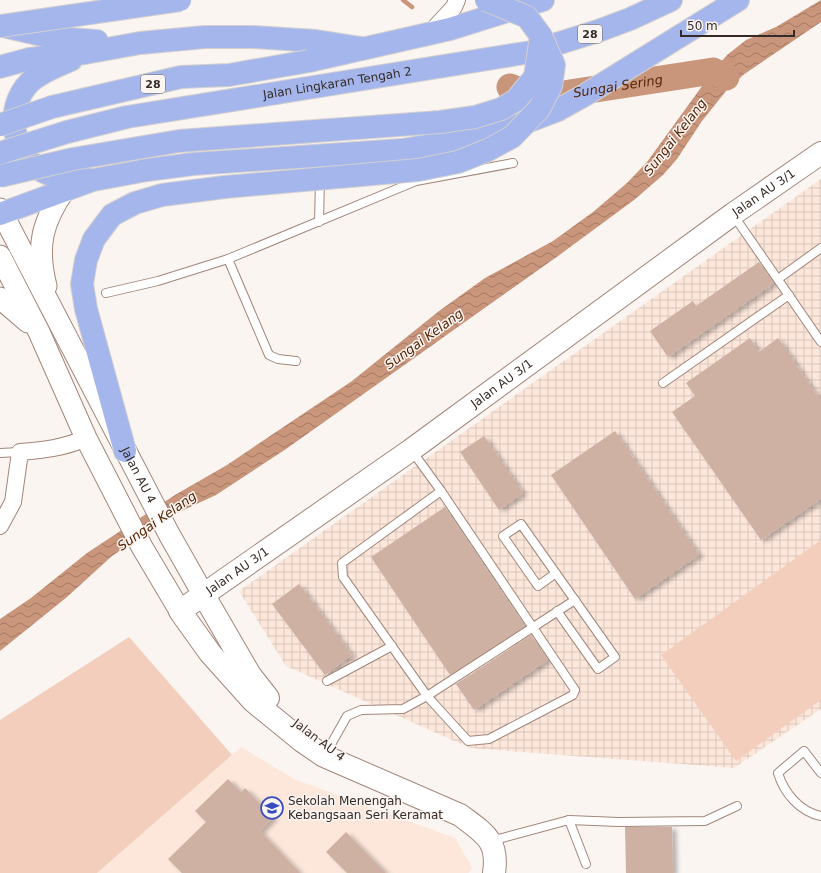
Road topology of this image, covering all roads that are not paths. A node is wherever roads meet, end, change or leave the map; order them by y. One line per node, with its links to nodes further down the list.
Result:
1 (180, 0): 8 (highway, bridge)
2 (457, 0): 9 (street)
3 (486, 0): 10 (highway, bridge)
4 (497, 0): 7 (street)
5 (671, 0): 16 (highway, Jalan Lingkaran Tengah 2 / 28, bridge)
6 (738, 0): 18 (highway, bridge)
7 (533, 3): 9 (highway, 28)
8 (0, 25): 11 (highway)
9 (431, 32): 12 (highway, 28)
10 (541, 36): 20 (highway, bridge); 40 (highway, bridge)
11 (140, 43): 12 (highway); 13 (highway)
12 (361, 48): 15 (highway, 28, bridge)
13 (85, 53): 14 (highway); 21 (highway)
14 (0, 67)
15 (0, 125)
16 (0, 153)
17 (821, 153): 24 (main road, Jalan AU 3/1)
18 (321, 162): 21 (highway); 25 (lane)
19 (513, 163): 25 (lane)
20 (0, 176)
21 (93, 180): 22 (highway)
22 (65, 189): 23 (highway); 33 (street)
23 (1, 212): 33 (street, Jalan AU 4)
24 (733, 214): 29 (lane); 39 (main road, Jalan AU 3/1)
25 (319, 222): 28 (lane)
26 (821, 248): 29 (lane)
27 (0, 256): 34 (street, Jalan AU 4)
28 (228, 260): 30 (lane); 36 (lane)
29 (778, 279): 31 (lane)
30 (106, 293)
31 (789, 295): 35 (lane); 37 (lane)
32 (0, 298): 34 (street)
33 (53, 311): 40 (street, Jalan AU 4)
34 (39, 332): 38 (street, Jalan AU 4)
35 (821, 342)
36 (296, 361)
37 (663, 383)
38 (86, 438): 41 (street); 48 (street, Jalan AU 4)
39 (411, 450): 43 (lane); 46 (main road, Jalan AU 3/1)
40 (126, 451): 46 (street, Jalan AU 4)
41 (20, 452): 42 (lane); 44 (street)
42 (0, 453)
43 (441, 491): 50 (lane); 51 (lane)
44 (0, 526)
45 (556, 573): 45 (lane); 47 (lane)
46 (203, 594): 48 (main road, Jalan AU 3/1); 54 (main road, Jalan AU 4)
47 (575, 600): 49 (lane); 49 (lane)
48 (180, 610): 54 (main road, Jalan AU 4)
49 (557, 611): 50 (lane)
50 (532, 626): 53 (lane); 53 (lane)
51 (392, 646): 52 (lane); 53 (lane)
52 (328, 681)
53 (427, 696): 54 (lane)
54 (327, 751): 59 (main road, Jalan AU 4)
55 (821, 773): 57 (lane)
56 (737, 806): 58 (lane)
57 (821, 816)
58 (569, 820): 59 (lane); 60 (lane)
59 (491, 841): 61 (main road)
60 (586, 864)
61 (494, 873)

